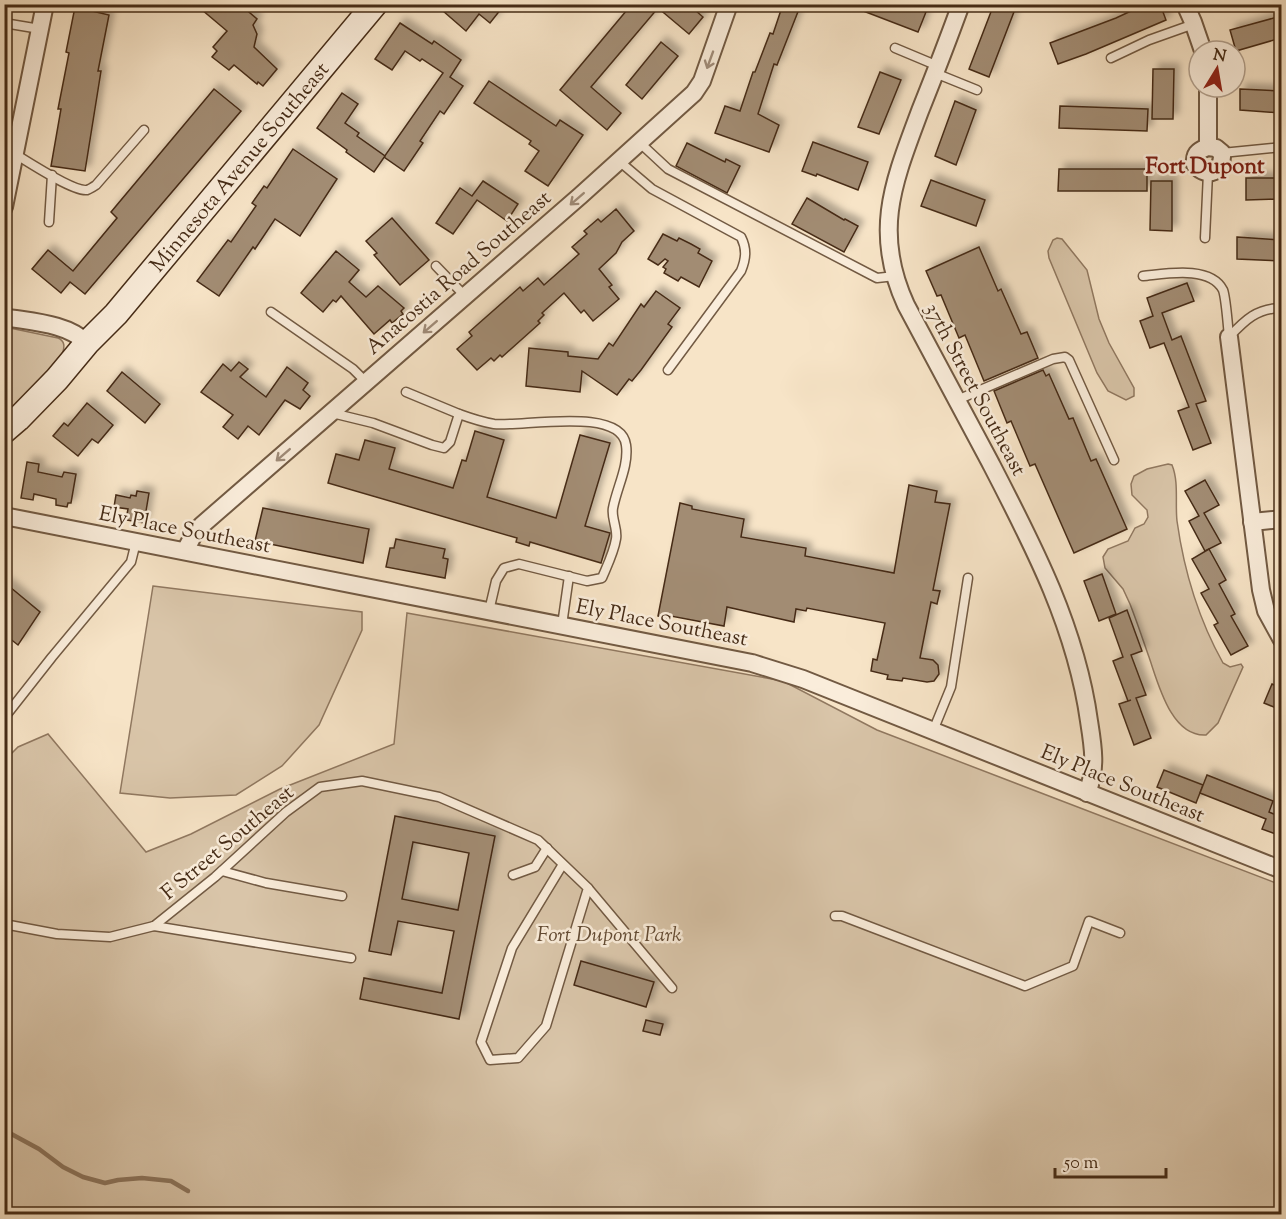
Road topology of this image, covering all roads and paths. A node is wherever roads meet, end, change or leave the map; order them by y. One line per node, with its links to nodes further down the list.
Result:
1 (45, 4): 9 (street)
2 (366, 4): 35 (main road, Minnesota Avenue Southeast)
3 (375, 4): 35 (main road, Minnesota Avenue Southeast)
4 (729, 4): 18 (street, Anacostia Road Southeast, one-way to 18)
5 (959, 5): 13 (street, 37th Street Southeast)
6 (1188, 5): 8 (street)
7 (4, 23): 9 (lane)
8 (1194, 24): 10 (street); 12 (lane)
9 (40, 29): 16 (street)
10 (1199, 39)
11 (895, 48): 13 (lane)
12 (1111, 58)
13 (936, 69): 14 (lane); 29 (street, 37th Street Southeast)
14 (977, 90)
15 (1209, 99): 20 (street)
16 (13, 119): 21 (street)
17 (144, 130): 24 (lane)
18 (640, 143): 22 (street, Anacostia Road Southeast); 29 (lane)
19 (1281, 147): 20 (lane)
20 (1215, 150): 23 (street); 23 (street)
21 (15, 154): 24 (lane); 25 (street)
22 (620, 161): 31 (street, Anacostia Road Southeast, one-way to 31); 37 (lane)
23 (1208, 174): 27 (lane)
24 (52, 176): 26 (lane)
25 (4, 207)
26 (49, 222)
27 (1205, 238)
28 (436, 266): 31 (lane)
29 (895, 276): 40 (street, 37th Street Southeast)
30 (1143, 276): 36 (lane)
31 (465, 297): 38 (street, Anacostia Road Southeast, one-way to 38)
32 (1281, 308): 36 (lane)
33 (271, 312): 38 (lane)
34 (4, 317): 35 (street)
35 (95, 335): 43 (main road, Minnesota Avenue Southeast)
36 (1229, 337): 48 (street)
37 (668, 370)
38 (366, 382): 41 (street, Anacostia Road Southeast)
39 (406, 392): 42 (lane)
40 (957, 400): 45 (lane); 58 (street, 37th Street Southeast)
41 (332, 413): 42 (lane); 50 (street, Anacostia Road Southeast, one-way to 50)
42 (459, 414): 51 (lane)
43 (11, 425): 44 (main road, Minnesota Avenue Southeast)
44 (4, 451)
45 (1114, 460)
46 (4, 516): 49 (street, Ely Place Southeast)
47 (1281, 519): 48 (street)
48 (1252, 522): 55 (street)
49 (136, 542): 50 (street, Ely Place Southeast); 56 (lane)
50 (185, 551): 53 (street, Ely Place Southeast)
51 (569, 576): 53 (lane); 54 (lane)
52 (968, 578): 57 (lane)
53 (489, 611): 54 (street, Ely Place Southeast)
54 (562, 625): 57 (street, Ely Place Southeast)
55 (1281, 640)
56 (4, 718)
57 (933, 731): 58 (street, Ely Place Southeast)
58 (1088, 793): 61 (street, Ely Place Southeast)
59 (547, 848): 60 (lane, F Street Southeast); 62 (lane, F Street Southeast); 63 (lane)
60 (563, 864): 64 (lane, F Street Southeast); 64 (lane)
61 (1281, 870)
62 (222, 871): 65 (lane); 68 (lane, F Street Southeast)
63 (513, 875)
64 (588, 888): 71 (lane, F Street Southeast)
65 (342, 896)
66 (835, 916): 69 (lane)
67 (4, 924): 68 (lane, F Street Southeast)
68 (154, 926): 70 (lane)
69 (1120, 933)
70 (351, 958)
71 (672, 988)

